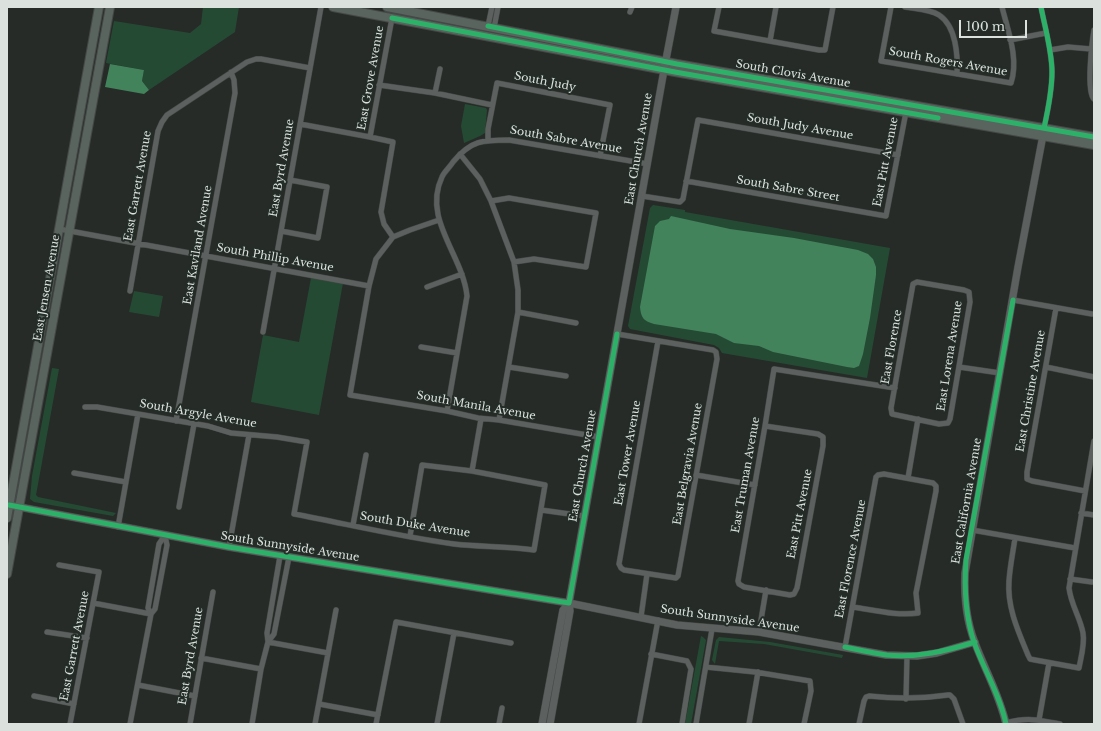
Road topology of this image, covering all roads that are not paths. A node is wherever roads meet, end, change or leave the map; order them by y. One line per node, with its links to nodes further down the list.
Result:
1 (99, 7): 52 (main road, East Jensen Avenue)
2 (110, 7): 53 (main road, East Jensen Avenue)
3 (321, 7): 26 (street, East Byrd Avenue)
4 (333, 7): 17 (main road, South Clovis Avenue)
5 (387, 7): 16 (main road, South Clovis Avenue)
6 (492, 7): 18 (street)
7 (498, 7): 18 (street)
8 (676, 7): 25 (street, East Church Avenue)
9 (719, 7): 22 (street)
10 (776, 7): 22 (street)
11 (833, 7): 22 (street)
12 (891, 7): 29 (street, South Rogers Avenue)
13 (905, 7): 29 (street)
14 (1002, 7): 21 (street)
15 (1041, 7): 20 (street)
16 (435, 16): 17 (main road); 18 (main road, South Clovis Avenue)
17 (392, 18): 25 (main road, South Clovis Avenue); 30 (street, East Grove Avenue)
18 (492, 27): 25 (main road, South Clovis Avenue)
19 (1094, 30): 23 (street)
20 (1046, 33): 21 (street); 24 (street)
21 (1010, 40): 29 (street, South Rogers Avenue)
22 (770, 41)
23 (1091, 49): 24 (street); 32 (street)
24 (1050, 50): 37 (street)
25 (665, 66): 34 (main road, South Clovis Avenue); 35 (main road, South Clovis Avenue); 45 (street, East Church Avenue)
26 (310, 68): 28 (street); 36 (street, East Byrd Avenue)
27 (440, 69): 31 (street)
28 (231, 72): 56 (street, East Garrett Avenue); 57 (street, East Kaviland Avenue)
29 (957, 74)
30 (379, 85): 31 (street); 38 (street, East Grove Avenue)
31 (435, 93): 33 (street)
32 (1093, 99)
33 (492, 105): 40 (street); 44 (street, South Judy)
34 (906, 112): 35 (main road); 37 (main road, South Clovis Avenue); 43 (street, East Pitt Avenue)
35 (952, 112): 37 (main road, South Clovis Avenue)
36 (300, 124): 38 (street); 46 (street, East Byrd Avenue)
37 (1044, 132): 39 (main road, South Clovis Avenue); 41 (main road, South Clovis Avenue); 65 (street, East California Avenue)
38 (370, 137): 55 (street, East Grove Avenue)
39 (1094, 137)
40 (488, 140): 42 (street, South Sabre Avenue); 44 (street, South Sabre Avenue)
41 (1094, 145)
42 (460, 154): 49 (street); 51 (street, South Sabre Avenue)
43 (898, 155): 47 (street, South Judy Avenue); 50 (street, East Pitt Avenue)
44 (600, 156): 45 (street, South Sabre Avenue)
45 (648, 164): 48 (street, East Church Avenue)
46 (290, 180): 54 (street, East Byrd Avenue); 54 (street)
47 (686, 181): 48 (street); 50 (street, South Sabre Street)
48 (642, 196): 71 (street, East Church Avenue)
49 (491, 201): 58 (street); 58 (street)
50 (886, 216)
51 (439, 220): 55 (street); 60 (street, South Sabre Avenue)
52 (59, 229): 53 (street, South Phillip Avenue); 103 (main road, East Jensen Avenue)
53 (69, 231): 56 (street, South Phillip Avenue); 104 (main road, East Jensen Avenue)
54 (281, 232): 59 (street, East Byrd Avenue)
55 (393, 237): 62 (street)
56 (138, 244): 57 (street, South Phillip Avenue); 64 (street, East Garrett Avenue)
57 (206, 256): 59 (street, South Phillip Avenue); 88 (street, East Kaviland Avenue)
58 (514, 262): 67 (street)
59 (274, 268): 62 (street, South Phillip Avenue); 70 (street, East Byrd Avenue)
60 (462, 274): 63 (street); 74 (street, South Sabre Avenue)
61 (913, 284): 75 (street, East Lorena Avenue); 81 (street, East Florence)
62 (369, 286): 83 (street, South Manila Avenue)
63 (427, 287)
64 (130, 291)
65 (1013, 300): 66 (street); 78 (street, East California Avenue)
66 (1056, 308): 68 (street); 77 (street, East Christine Avenue)
67 (518, 312): 69 (street); 76 (street)
68 (1092, 314)
69 (576, 323)
70 (263, 332)
71 (617, 334): 72 (street); 92 (street, East Church Avenue)
72 (658, 341): 98 (street, East Belgravia Avenue); 124 (street, East Tower Avenue)
73 (421, 347): 74 (street)
74 (458, 353): 83 (street, South Sabre Avenue)
75 (959, 366): 78 (street); 86 (street, East Lorena Avenue)
76 (509, 367): 79 (street); 87 (street)
77 (1046, 367): 80 (street); 102 (street, East Christine Avenue)
78 (1000, 373): 114 (street, East California Avenue)
79 (566, 376)
80 (1094, 377)
81 (895, 388): 86 (street, East Florence); 90 (street, East Truman Avenue)
82 (85, 407): 84 (street, South Argyle Avenue)
83 (447, 411): 85 (street, South Manila Avenue)
84 (138, 414): 88 (street, South Argyle Avenue); 100 (street)
85 (481, 418): 87 (street, South Manila Avenue); 96 (street)
86 (918, 419): 99 (street)
87 (499, 420): 92 (street, South Manila Avenue)
88 (176, 421): 89 (street, South Argyle Avenue)
89 (194, 424): 91 (street, South Argyle Avenue); 105 (street)
90 (766, 426): 101 (street, East Truman Avenue); 127 (street, East Pitt Avenue)
91 (249, 435): 108 (street, South Argyle Avenue); 118 (street)
92 (599, 437): 110 (street, East Church Avenue)
93 (1094, 441): 94 (street)
94 (1093, 447): 102 (street)
95 (366, 455): 112 (street)
96 (472, 471): 106 (street); 116 (street)
97 (74, 473): 100 (street)
98 (696, 475): 101 (street); 124 (street, East Belgravia Avenue)
99 (908, 478): 131 (street, East Florence Avenue); 131 (street)
100 (126, 482): 113 (street)
101 (755, 485): 127 (street, East Truman Avenue)
102 (1085, 491): 107 (street)
103 (10, 505): 104 (street, South Sunnyside Avenue); 111 (main road, East Jensen Avenue)
104 (19, 507): 113 (street, South Sunnyside Avenue); 123 (main road, East Jensen Avenue)
105 (179, 508)
106 (541, 510): 110 (street); 116 (street, South Duke Avenue)
107 (1081, 513): 109 (street); 119 (street)
108 (294, 514): 112 (street, South Duke Avenue)
109 (1094, 515)
110 (584, 516): 130 (street, East Church Avenue)
111 (7, 518)
112 (353, 525): 116 (street, South Duke Avenue)
113 (118, 527): 115 (street, South Sunnyside Avenue)
114 (972, 530): 117 (street); 142 (street, East California Avenue)
115 (165, 535): 118 (street, South Sunnyside Avenue); 133 (street)
116 (410, 536)
117 (1015, 538): 119 (street); 149 (street)
118 (229, 547): 120 (street, South Sunnyside Avenue)
119 (1075, 548): 125 (street)
120 (280, 556): 121 (street, South Sunnyside Avenue); 141 (street)
121 (289, 557): 130 (street, South Sunnyside Avenue); 141 (street)
122 (59, 565): 129 (street, East Garrett Avenue)
123 (7, 574)
124 (648, 574): 134 (street)
125 (1070, 579): 126 (street); 149 (street)
126 (1092, 582)
127 (766, 590): 138 (street)
128 (213, 592): 148 (street, East Byrd Avenue)
129 (94, 603): 133 (street); 140 (street, East Garrett Avenue)
130 (569, 603): 134 (street, South Sunnyside Avenue); 171 (street, East Church Avenue); 172 (street, East Church Avenue)
131 (853, 607): 144 (street, East Florence Avenue)
132 (336, 610): 145 (street)
133 (151, 614): 153 (street)
134 (641, 617): 135 (street, South Sunnyside Avenue)
135 (658, 620): 136 (street, South Sunnyside Avenue); 146 (street)
136 (712, 628): 138 (street, South Sunnyside Avenue); 150 (street)
137 (47, 632): 140 (street)
138 (759, 632): 144 (street, South Sunnyside Avenue)
139 (454, 633): 143 (street); 160 (street); 169 (street)
140 (87, 638): 157 (street, East Garrett Avenue)
141 (268, 642): 145 (street); 151 (street)
142 (975, 642): 147 (street, South Sunnyside Avenue); 162 (street, East California Avenue)
143 (511, 643)
144 (845, 647): 147 (street, South Sunnyside Avenue)
145 (328, 653): 158 (street)
146 (652, 654): 173 (street); 174 (street)
147 (907, 656): 156 (street)
148 (201, 658): 151 (street); 155 (street, East Byrd Avenue)
149 (1049, 663): 161 (street)
150 (706, 668): 152 (street); 175 (street)
151 (261, 669): 166 (street)
152 (758, 672): 176 (street); 177 (street)
153 (138, 685): 155 (street); 164 (street)
154 (34, 696): 157 (street)
155 (195, 696): 165 (street, East Byrd Avenue)
156 (906, 699): 178 (street); 179 (street)
157 (74, 704): 163 (street, East Garrett Avenue)
158 (319, 704): 160 (street); 167 (street)
159 (502, 708): 170 (street)
160 (378, 715): 168 (street)
161 (1039, 720): 162 (street); 180 (street)
162 (1006, 723)
163 (70, 724)
164 (130, 724)
165 (190, 724)
166 (252, 724)
167 (315, 724)
168 (376, 724)
169 (437, 724)
170 (499, 724)
171 (542, 724)
172 (550, 724)
173 (639, 724)
174 (682, 724)
175 (696, 724)
176 (749, 724)
177 (804, 724)
178 (860, 724)
179 (963, 724)
180 (1060, 724)

